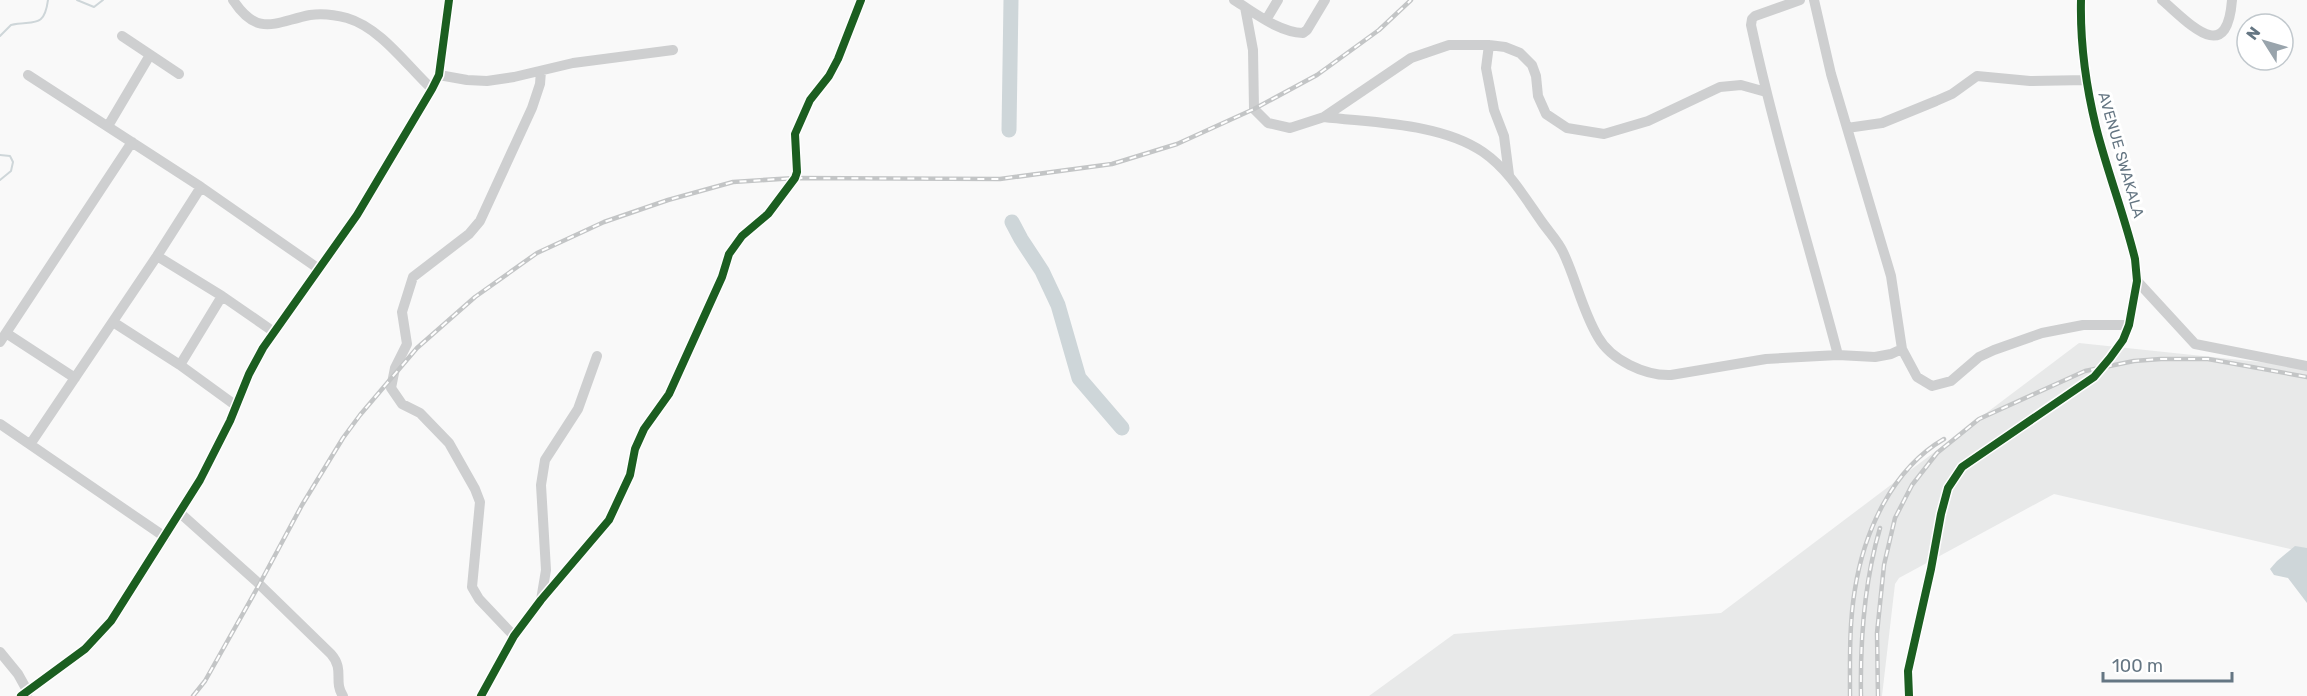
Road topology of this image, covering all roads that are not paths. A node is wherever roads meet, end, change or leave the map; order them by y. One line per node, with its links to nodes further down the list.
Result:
1 (233, 0): 23 (street)
2 (449, 0): 21 (street)
3 (861, 0): 50 (street)
4 (1234, 0): 12 (street)
5 (1278, 0): 13 (street)
6 (1325, 0): 13 (street)
7 (1800, 0): 24 (street)
8 (1814, 0): 27 (street)
9 (2081, 0): 22 (street, AVENUE SWAKALA)
10 (2162, 0): 11 (street)
11 (2232, 0)
12 (1245, 7): 13 (street); 25 (street)
13 (1266, 20)
14 (122, 36): 17 (street)
15 (1489, 45): 24 (street); 25 (street); 29 (street)
16 (673, 50): 18 (street)
17 (150, 55): 19 (street); 26 (street)
18 (541, 71): 21 (street); 51 (street)
19 (179, 74)
20 (28, 75): 26 (street)
21 (439, 75): 23 (street)
22 (2087, 80): 27 (street); 33 (street, AVENUE SWAKALA)
23 (432, 89): 32 (street)
24 (1766, 92): 40 (street)
25 (1324, 117): 29 (street)
26 (108, 126): 28 (street)
27 (1847, 128): 39 (street)
28 (132, 142): 30 (street); 38 (street)
29 (1509, 175): 40 (street)
30 (201, 187): 31 (street); 32 (street)
31 (157, 256): 34 (street); 35 (street)
32 (320, 269): 37 (street)
33 (2137, 281): 36 (street, AVENUE SWAKALA); 43 (street)
34 (222, 296): 37 (street); 42 (street)
35 (113, 322): 42 (street); 44 (street)
36 (2129, 325): 39 (street); 56 (street, AVENUE SWAKALA)
37 (274, 333): 45 (street)
38 (3, 338): 44 (street)
39 (1902, 349): 40 (street)
40 (1838, 355)
41 (597, 356): 50 (street)
42 (180, 365): 45 (street)
43 (2307, 366)
44 (75, 378): 47 (street)
45 (235, 405): 48 (street)
46 (0, 424): 47 (street)
47 (31, 443): 49 (street)
48 (180, 513): 49 (street); 54 (street)
49 (165, 537): 53 (street)
50 (541, 600): 51 (street)
51 (514, 636): 55 (street)
52 (0, 652): 53 (street)
53 (25, 694)
54 (344, 696)
55 (481, 696)
56 (1909, 696)

